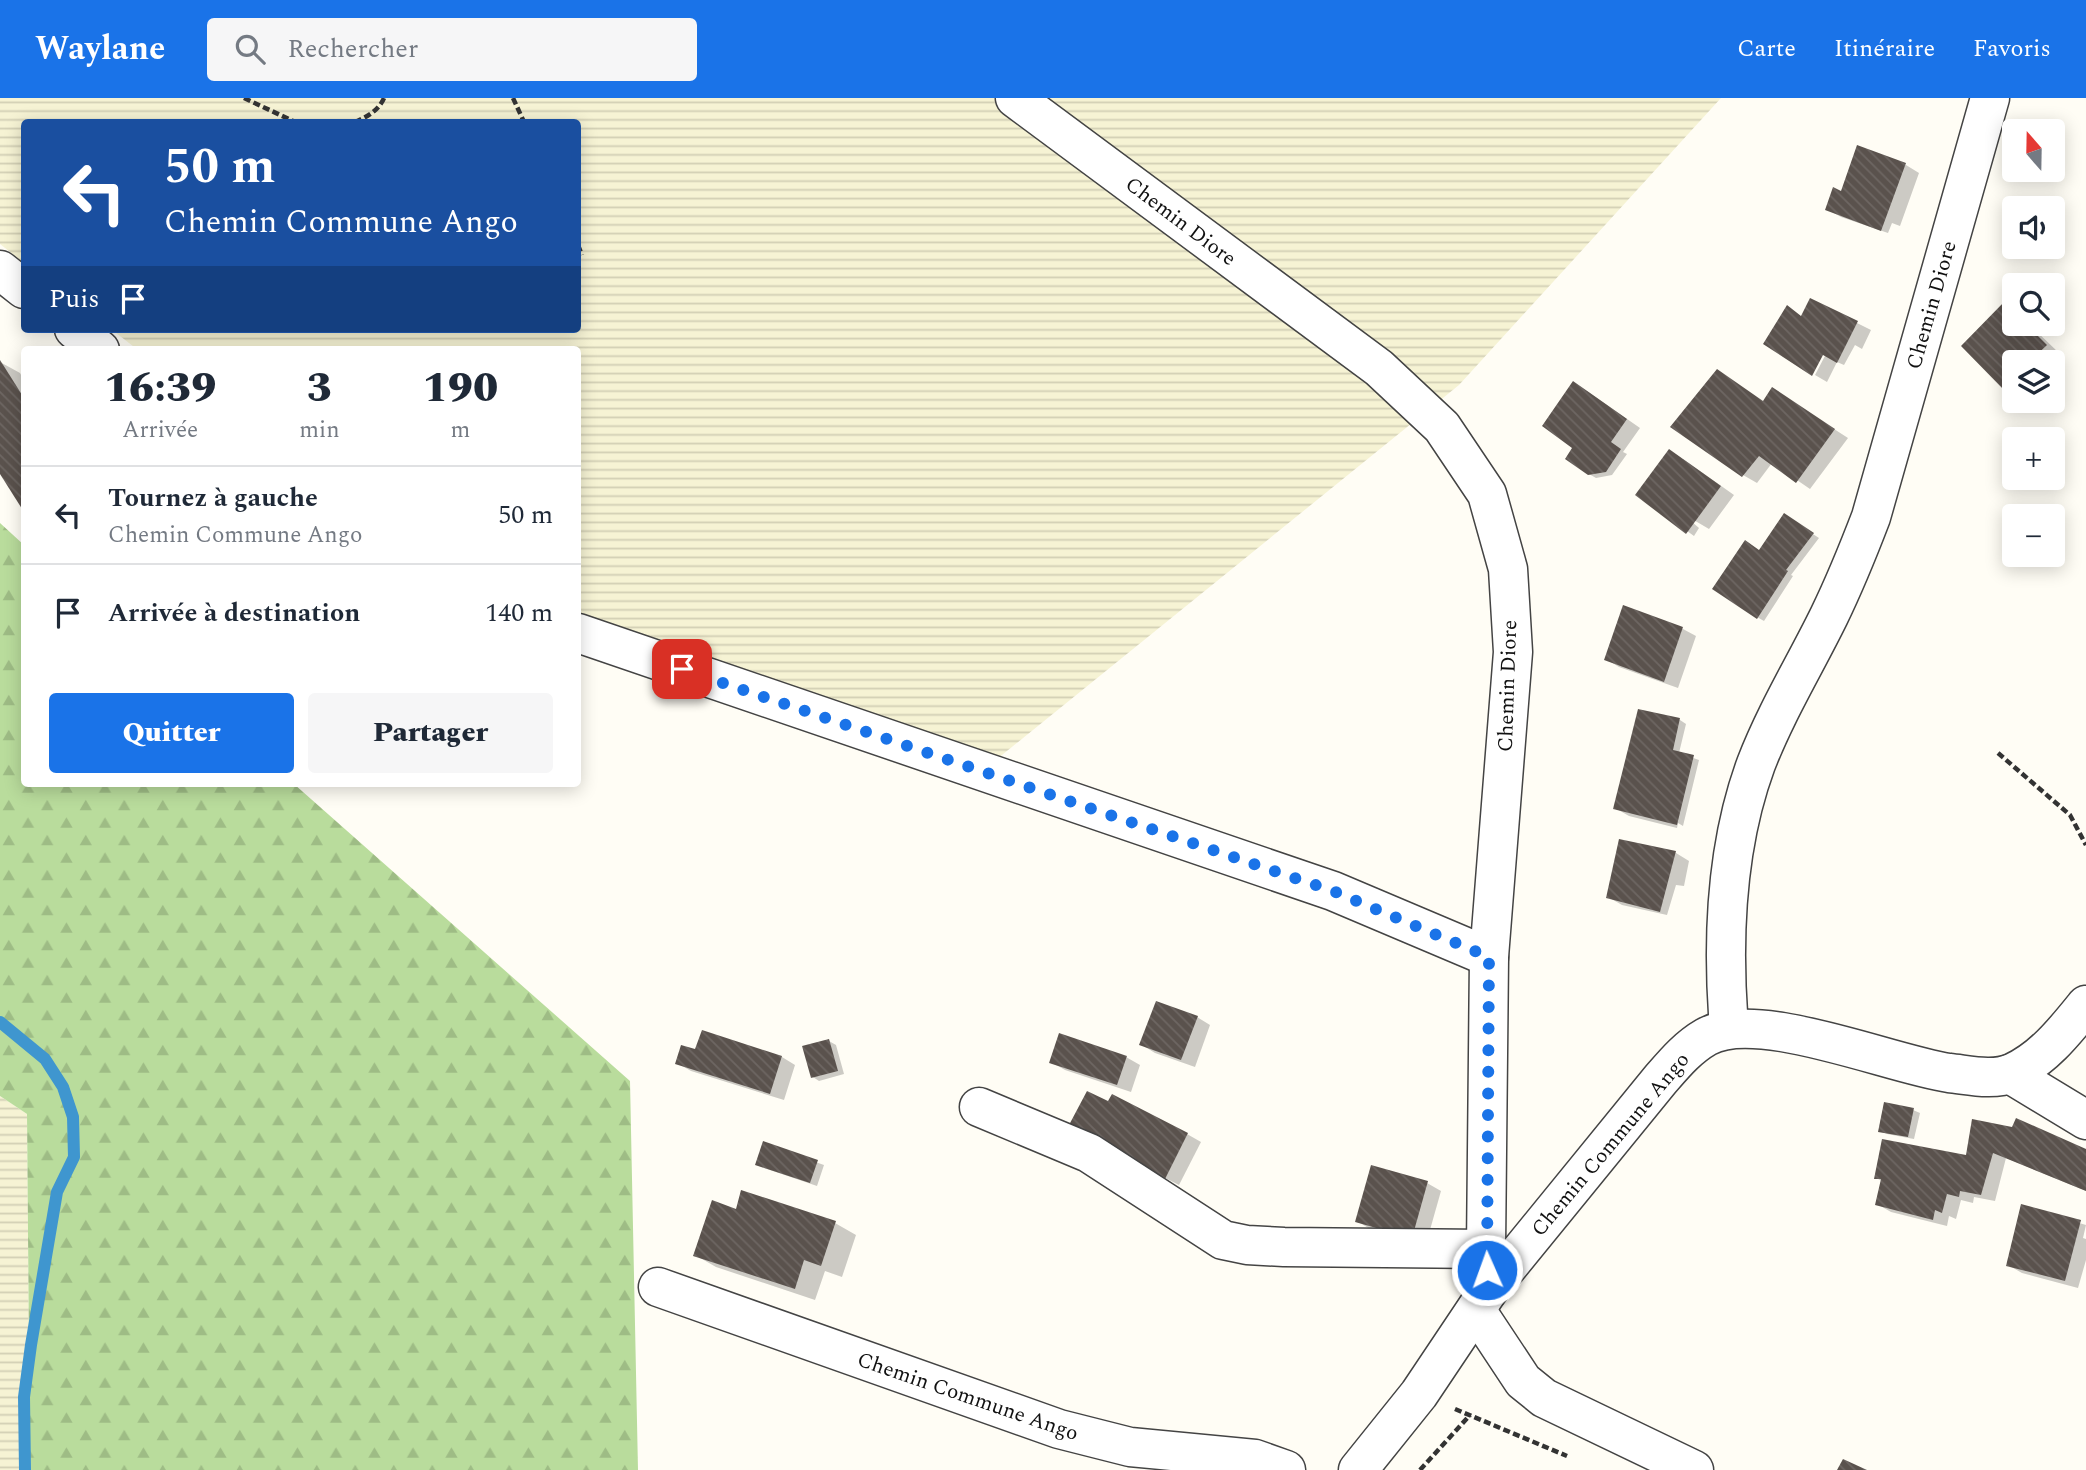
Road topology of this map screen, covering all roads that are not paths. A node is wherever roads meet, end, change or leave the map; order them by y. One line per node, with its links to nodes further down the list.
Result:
1 (1015, 98): 8 (street, Chemin Diore)
2 (1990, 98): 10 (street, Chemin Diore)
3 (0, 270): 4 (street)
4 (21, 287)
5 (79, 333): 6 (street)
6 (95, 346)
7 (581, 635): 8 (street)
8 (1489, 957): 14 (street, Chemin Diore)
9 (2086, 1005): 11 (street, Chemin Commune Ango)
10 (1729, 1028): 11 (street, Chemin Commune Ango); 16 (street, Chemin Commune Ango)
11 (2010, 1074): 13 (street)
12 (979, 1107): 14 (street)
13 (2086, 1120)
14 (1486, 1249): 16 (street, Chemin Diore)
15 (658, 1287): 17 (street, Chemin Commune Ango)
16 (1482, 1301): 18 (street, Chemin Commune Ango); 19 (street)
17 (1286, 1470)
18 (1358, 1470)
19 (1694, 1470)

